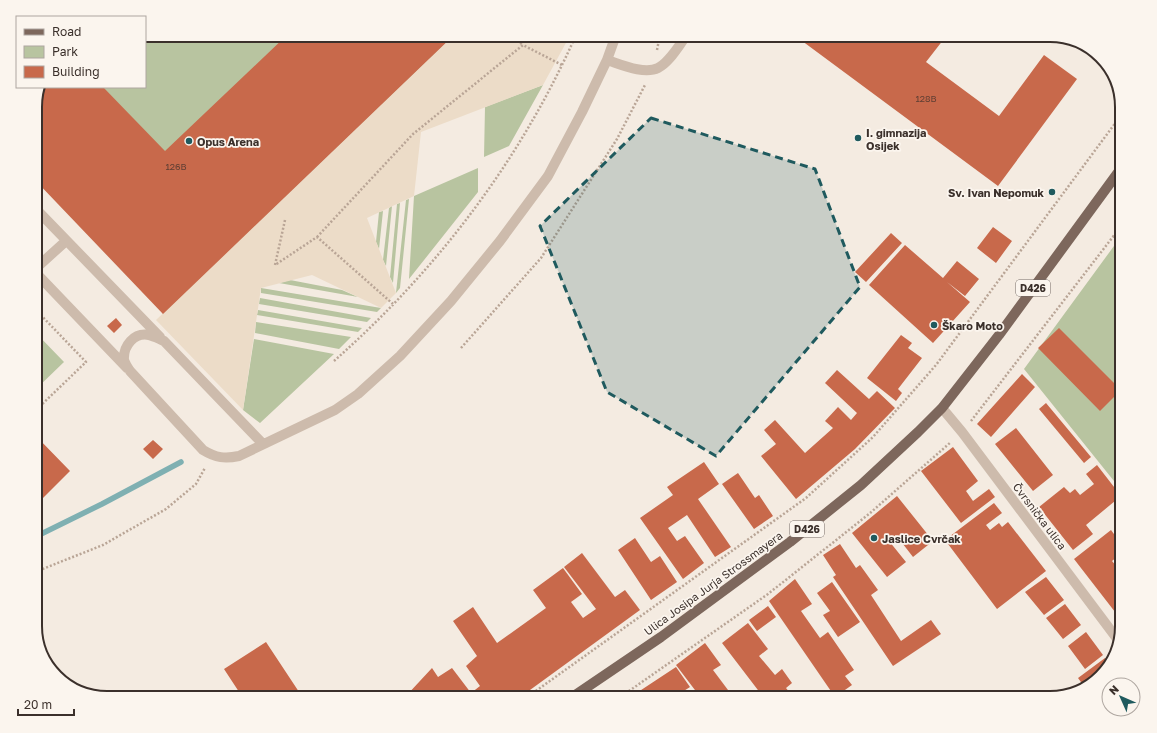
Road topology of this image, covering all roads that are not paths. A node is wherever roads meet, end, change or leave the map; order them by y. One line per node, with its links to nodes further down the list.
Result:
1 (613, 42): 3 (street)
2 (682, 42): 3 (street)
3 (607, 60): 12 (street)
4 (1115, 176): 11 (main road, Ulica Josipa Jurja Strossmayera / D426)
5 (42, 215): 6 (street)
6 (66, 241): 7 (street); 9 (street)
7 (42, 264)
8 (42, 278): 10 (street)
9 (164, 341): 10 (street); 12 (street)
10 (130, 371): 12 (street)
11 (942, 408): 13 (street, Čvrsnička ulica); 14 (main road, Ulica Josipa Jurja Strossmayera / D426)
12 (263, 444)
13 (1114, 635)
14 (581, 691)

